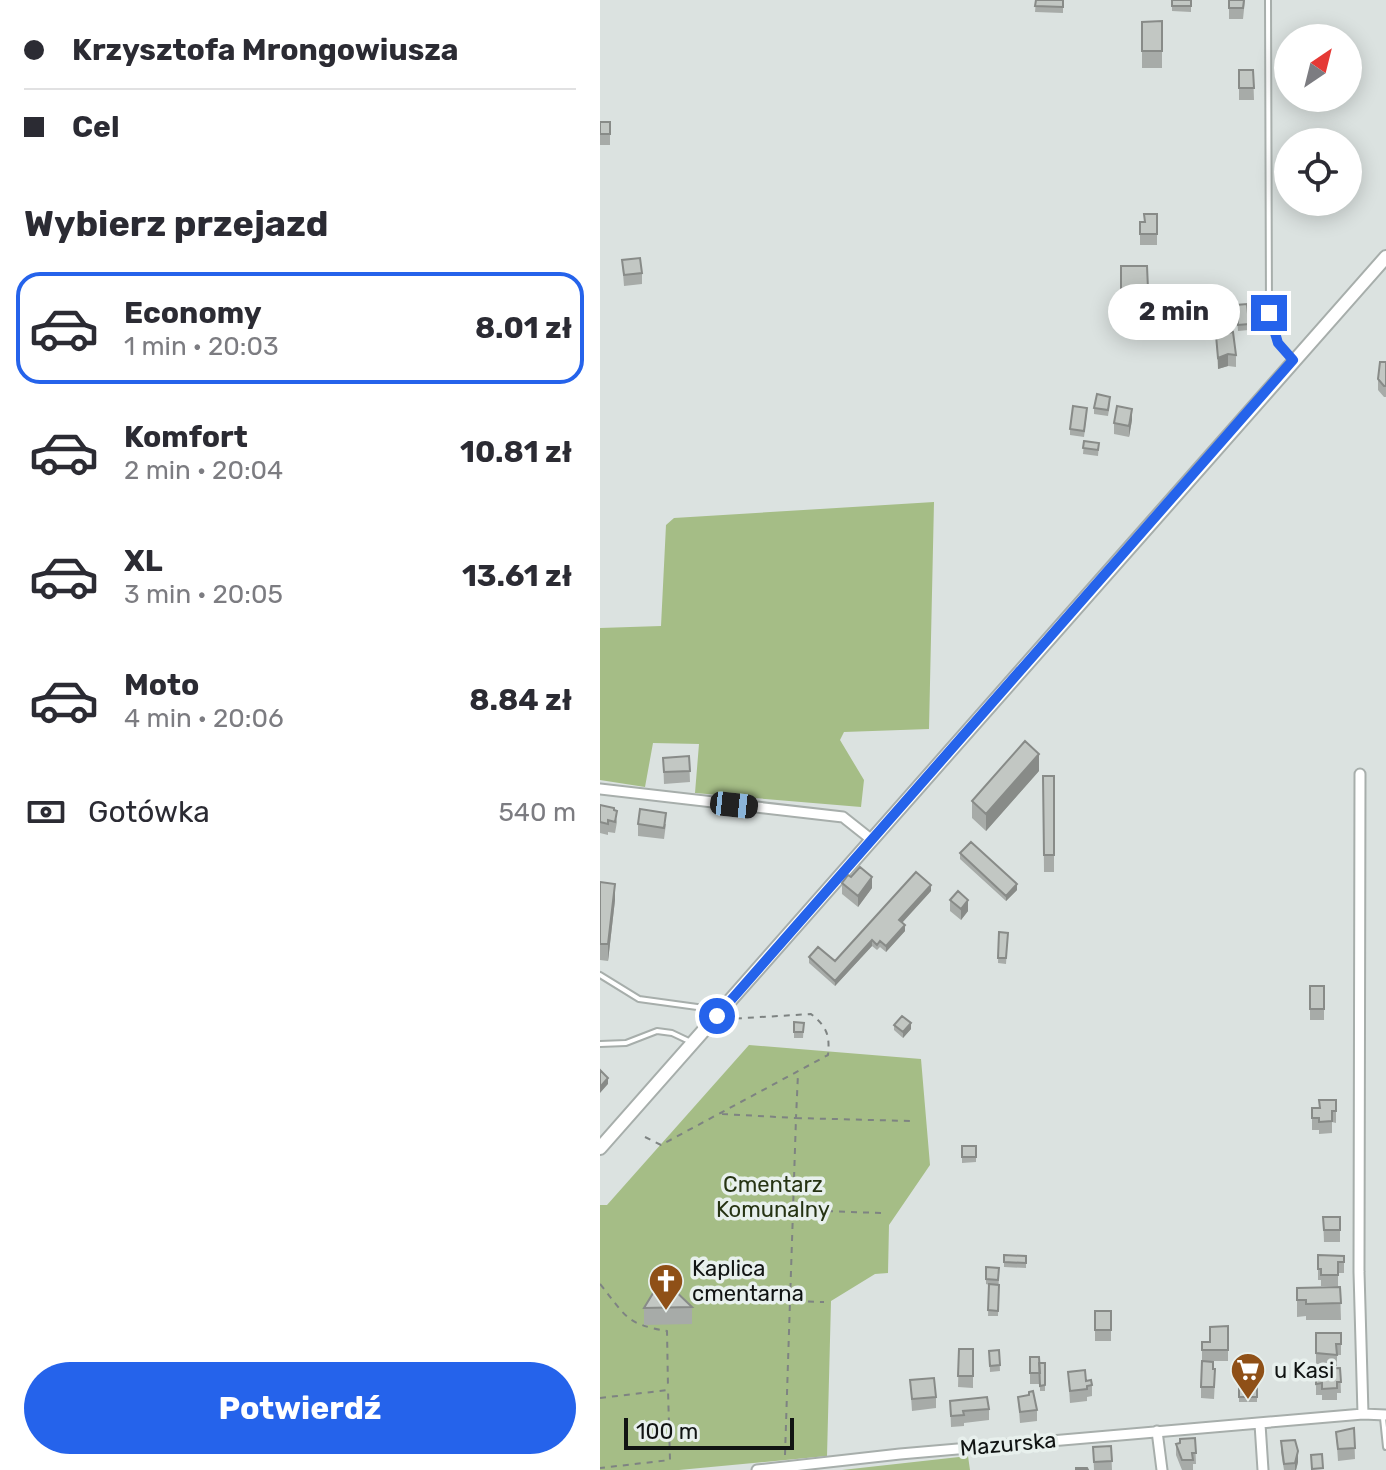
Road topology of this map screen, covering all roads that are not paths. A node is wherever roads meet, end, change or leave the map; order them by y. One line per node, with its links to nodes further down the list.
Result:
1 (1268, 0): 3 (lane)
2 (1386, 257): 3 (main road)
3 (1293, 360): 6 (main road)
4 (1360, 774): 12 (street)
5 (600, 789): 6 (street)
6 (872, 840): 8 (main road)
7 (600, 975): 8 (lane)
8 (719, 1013): 9 (main road)
9 (693, 1043): 10 (lane); 11 (main road)
10 (600, 1044)
11 (600, 1148)
12 (1363, 1414): 13 (street, Mazurska); 14 (street, Mazurska)
13 (1384, 1415): 16 (lane)
14 (1260, 1424): 15 (street, Mazurska); 19 (street)
15 (1157, 1431): 17 (street, Mazurska); 18 (street)
16 (1386, 1447)
17 (757, 1470)
18 (1162, 1470)
19 (1263, 1470)

